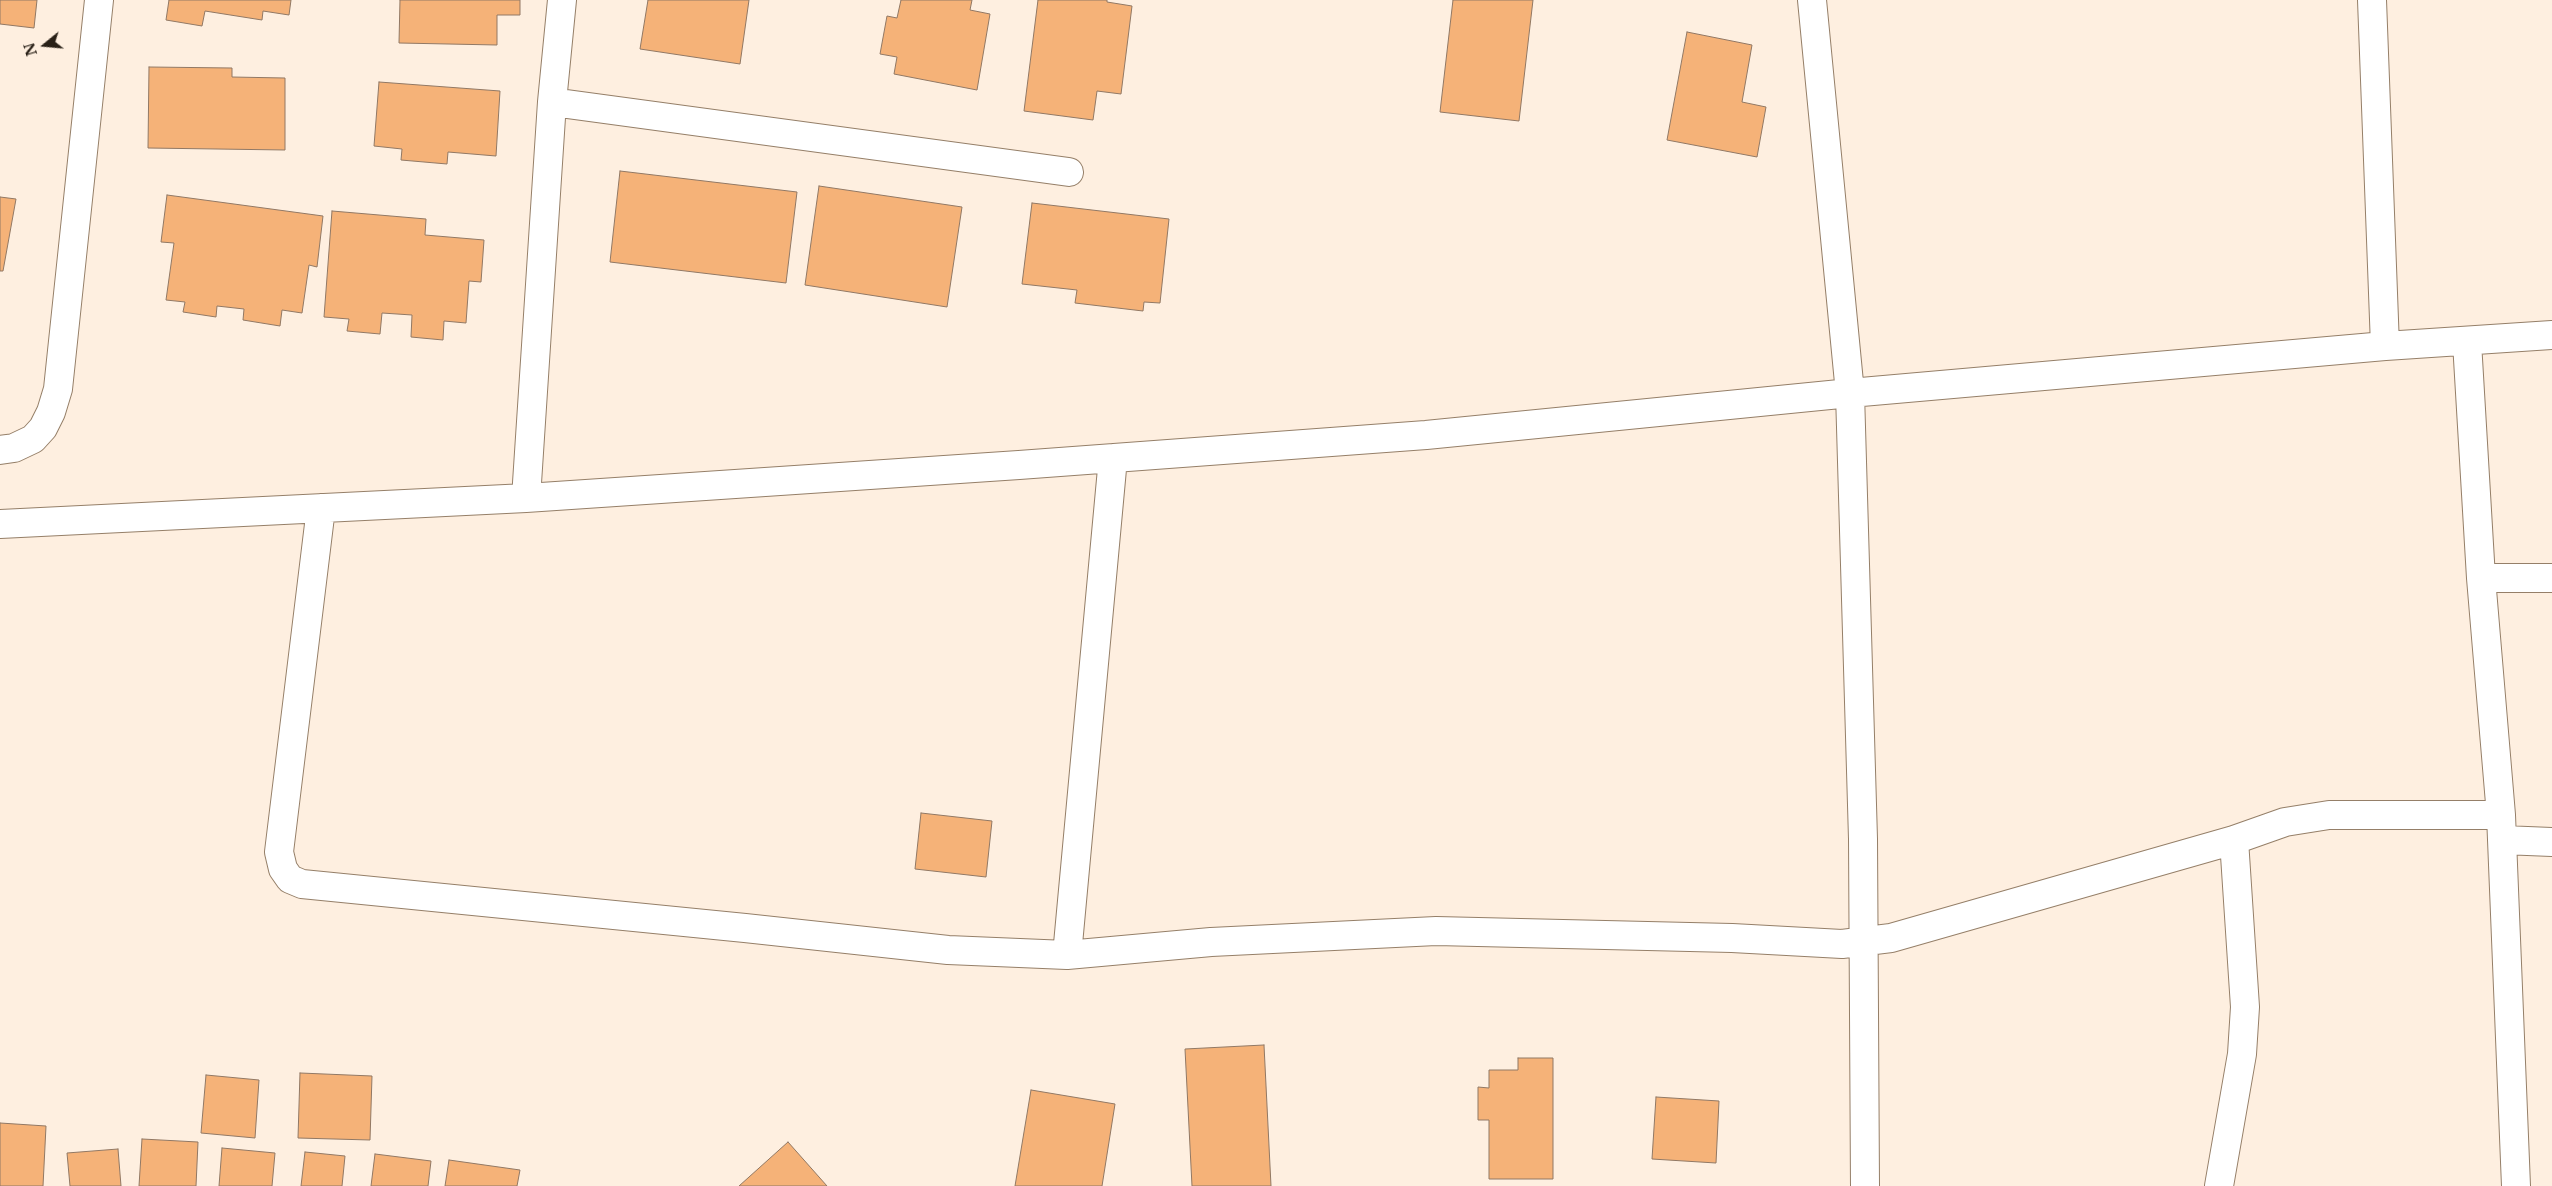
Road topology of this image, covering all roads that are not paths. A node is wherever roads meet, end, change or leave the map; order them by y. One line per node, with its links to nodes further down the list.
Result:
1 (99, 0): 11 (street)
2 (562, 0): 5 (street)
3 (1812, 0): 10 (street)
4 (2372, 0): 9 (street)
5 (552, 102): 6 (street); 13 (street)
6 (1069, 172)
7 (2552, 335): 8 (street)
8 (2467, 342): 9 (street); 16 (street)
9 (2385, 346): 10 (street)
10 (1850, 393): 12 (street); 21 (street)
11 (0, 450)
12 (1113, 458): 13 (street); 22 (street)
13 (526, 498): 14 (street)
14 (321, 508): 15 (street); 22 (street)
15 (0, 524)
16 (2481, 578): 17 (street); 18 (street)
17 (2552, 578)
18 (2502, 828): 19 (street); 20 (street); 25 (street)
19 (2234, 840): 21 (street); 24 (street)
20 (2552, 842)
21 (1864, 942): 22 (street); 23 (street)
22 (1068, 955)
23 (1865, 1186)
24 (2219, 1186)
25 (2516, 1186)

